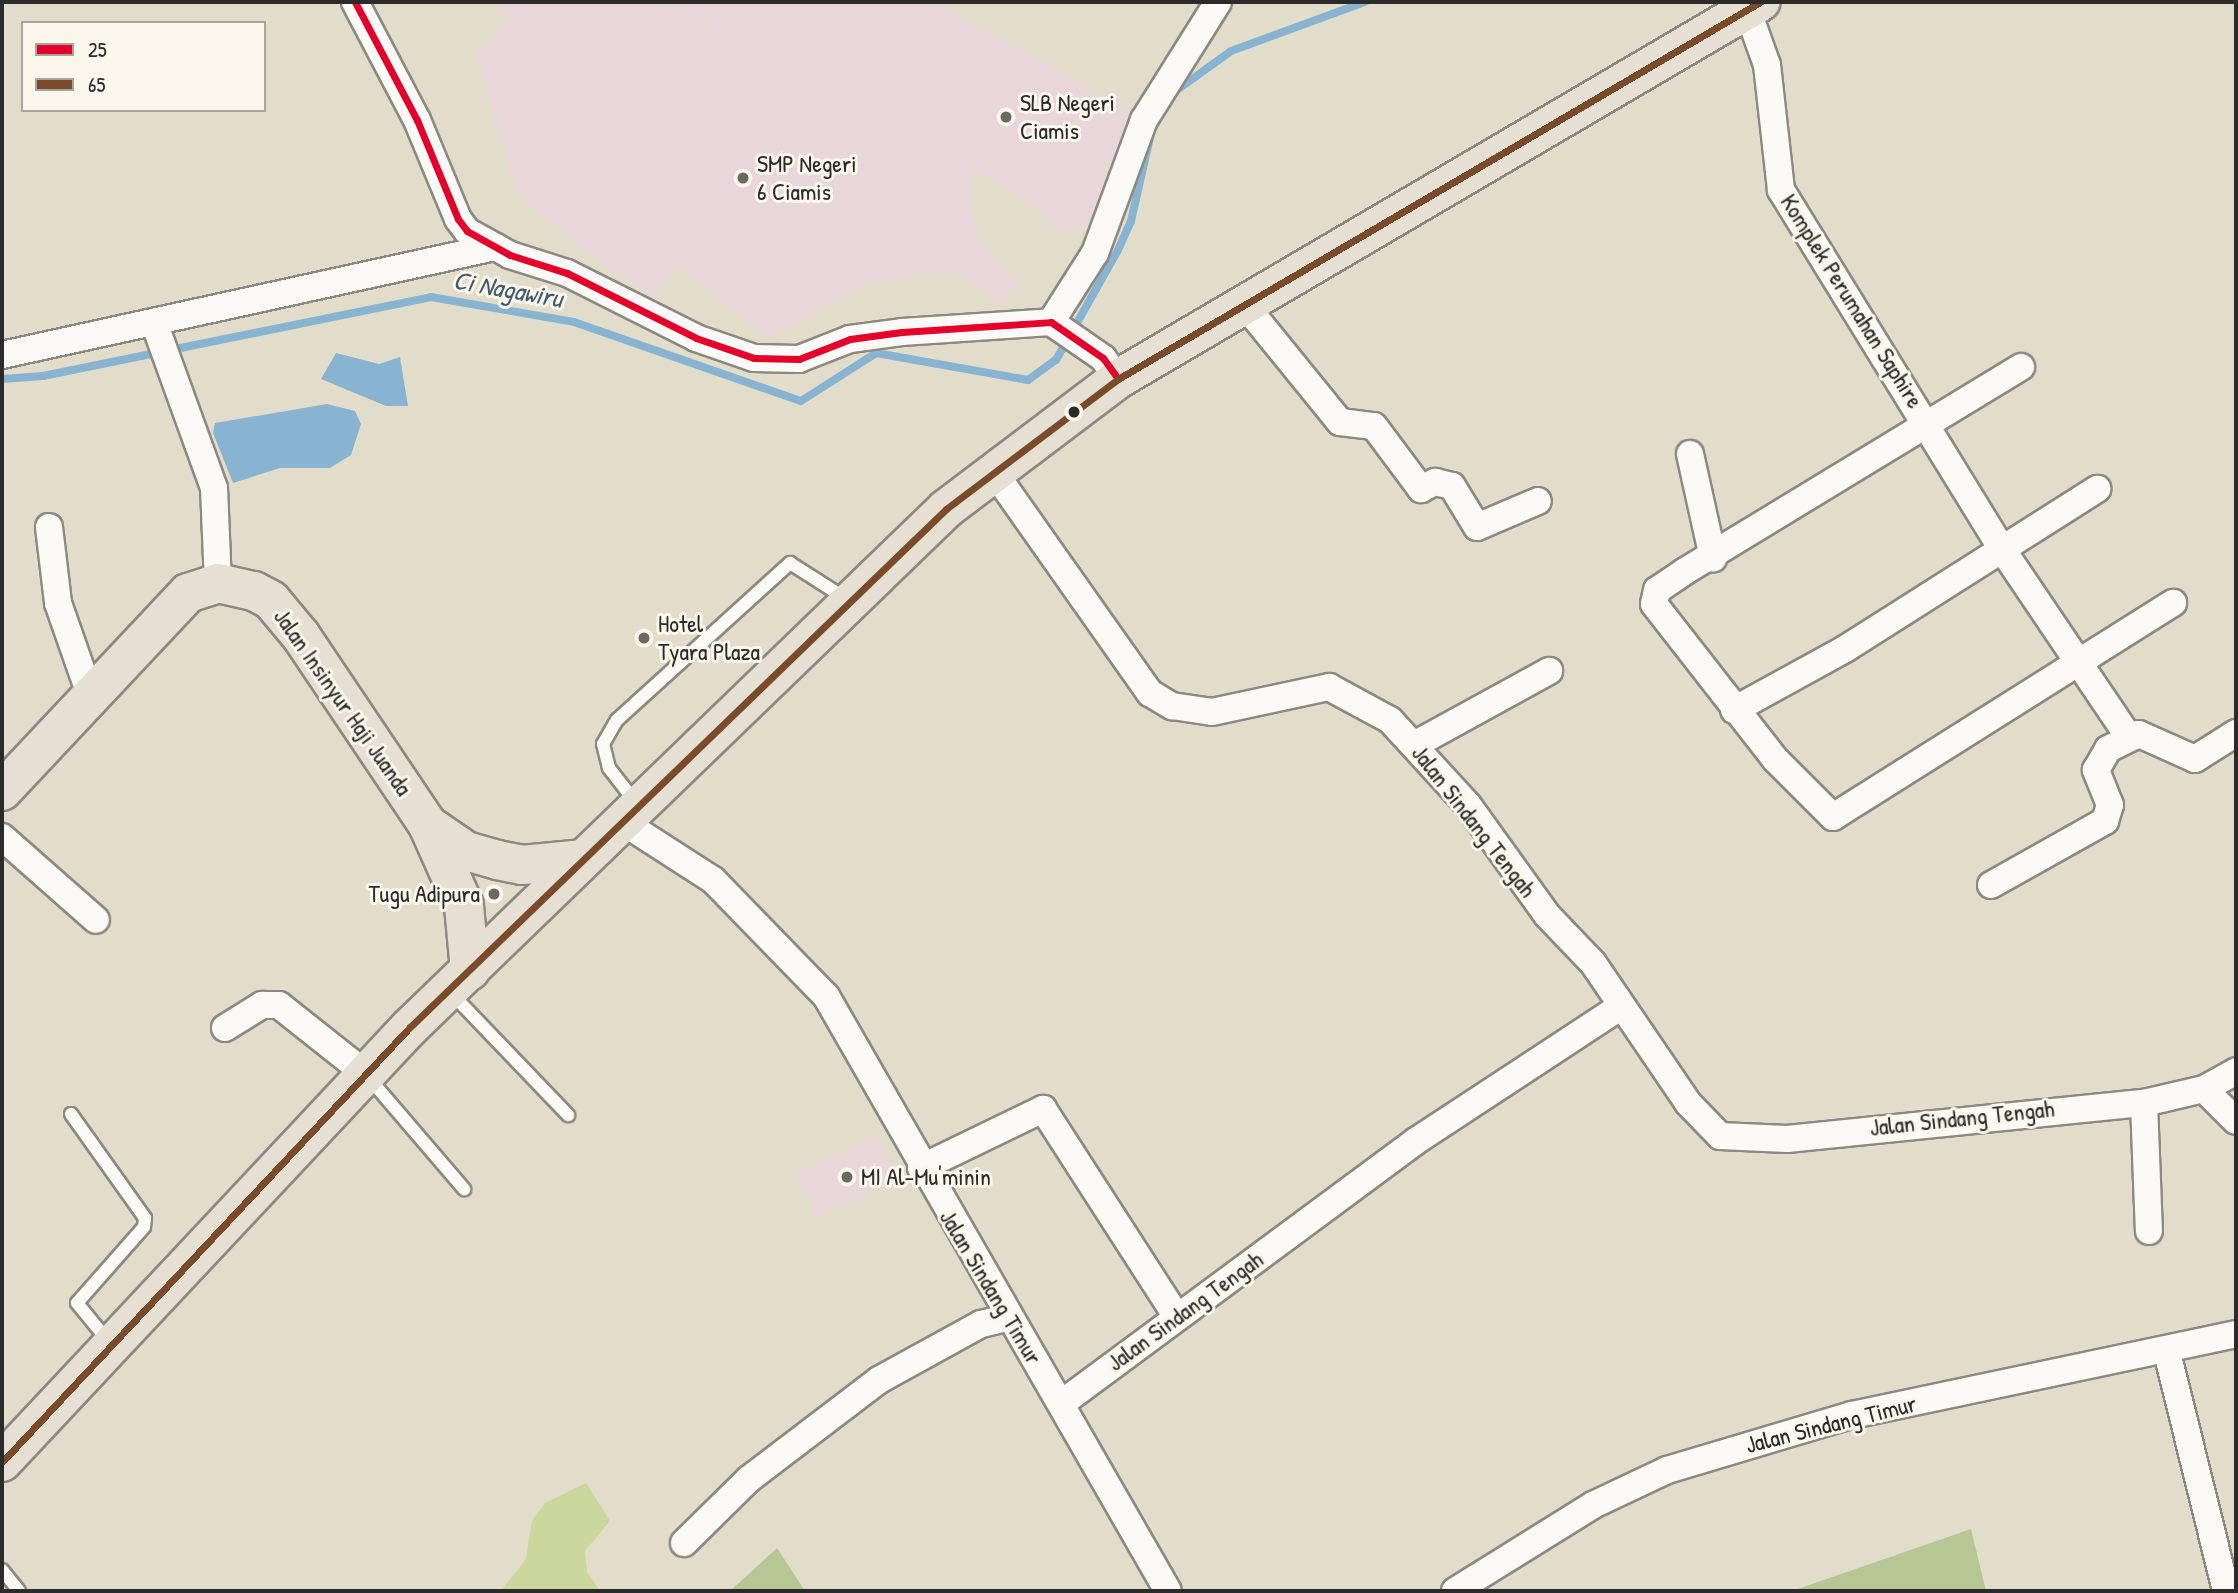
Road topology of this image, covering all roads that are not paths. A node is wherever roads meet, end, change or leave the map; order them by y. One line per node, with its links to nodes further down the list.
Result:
1 (355, 2): 4 (street)
2 (1219, 2): 6 (street)
3 (1753, 6): 5 (highway); 11 (street, Komplek Perumahan Saphire)
4 (495, 247): 6 (street); 7 (street)
5 (1244, 304): 10 (highway); 15 (street)
6 (1060, 328): 10 (street)
7 (156, 329): 8 (street); 19 (street)
8 (2, 355)
9 (2021, 367): 11 (street, Komplek Perumahan Saphire)
10 (1110, 368): 13 (highway)
11 (1930, 426): 17 (street, Komplek Perumahan Saphire); 18 (street, Komplek Perumahan Saphire)
12 (1690, 454): 18 (street)
13 (994, 472): 20 (highway); 28 (street, Jalan Sindang Tengah)
14 (2096, 489): 17 (street)
15 (1538, 501)
16 (49, 527): 24 (street)
17 (2004, 552): 22 (street, Komplek Perumahan Saphire); 25 (street)
18 (1713, 558): 25 (street, Komplek Perumahan Saphire)
19 (218, 583): 24 (highway); 31 (highway, Jalan Insinyur Haji Juanda)
20 (848, 600): 30 (highway); 30 (lane)
21 (2173, 603): 22 (street, Komplek Perumahan Saphire)
22 (2078, 664): 25 (street, Komplek Perumahan Saphire); 27 (street, Komplek Perumahan Saphire)
23 (1549, 671): 28 (street)
24 (91, 697): 29 (highway)
25 (1734, 709)
26 (2236, 733): 27 (street)
27 (2128, 736): 34 (street)
28 (1416, 744): 37 (street, Jalan Sindang Tengah)
29 (2, 792)
30 (630, 813): 33 (highway); 46 (street, Jalan Sindang Timur)
31 (428, 825): 33 (highway); 36 (highway)
32 (2, 837): 35 (street)
33 (582, 859): 36 (highway)
34 (1991, 885)
35 (96, 920)
36 (459, 981): 40 (highway); 44 (lane)
37 (1620, 1007): 42 (street, Jalan Sindang Tengah); 49 (street, Jalan Sindang Tengah)
38 (225, 1028): 40 (street)
39 (2236, 1071): 41 (street, Jalan Sindang Tengah)
40 (366, 1074): 47 (lane); 52 (highway)
41 (2204, 1089): 42 (street, Jalan Sindang Tengah); 45 (street)
42 (2144, 1103): 48 (street)
43 (71, 1114): 52 (lane)
44 (568, 1115)
45 (2236, 1121)
46 (921, 1168): 49 (street); 50 (street, Jalan Sindang Timur)
47 (464, 1189)
48 (2149, 1231)
49 (1177, 1317): 54 (street, Jalan Sindang Tengah)
50 (1007, 1318): 54 (street, Jalan Sindang Timur); 56 (street)
51 (2236, 1334): 53 (street, Jalan Sindang Timur)
52 (111, 1345): 55 (highway)
53 (2167, 1352): 60 (street, Jalan Sindang Timur); 61 (street)
54 (1062, 1403): 59 (street, Jalan Sindang Timur)
55 (2, 1462)
56 (684, 1543)
57 (2, 1570): 58 (lane)
58 (19, 1591)
59 (1168, 1591)
60 (1455, 1591)
61 (2226, 1591)

